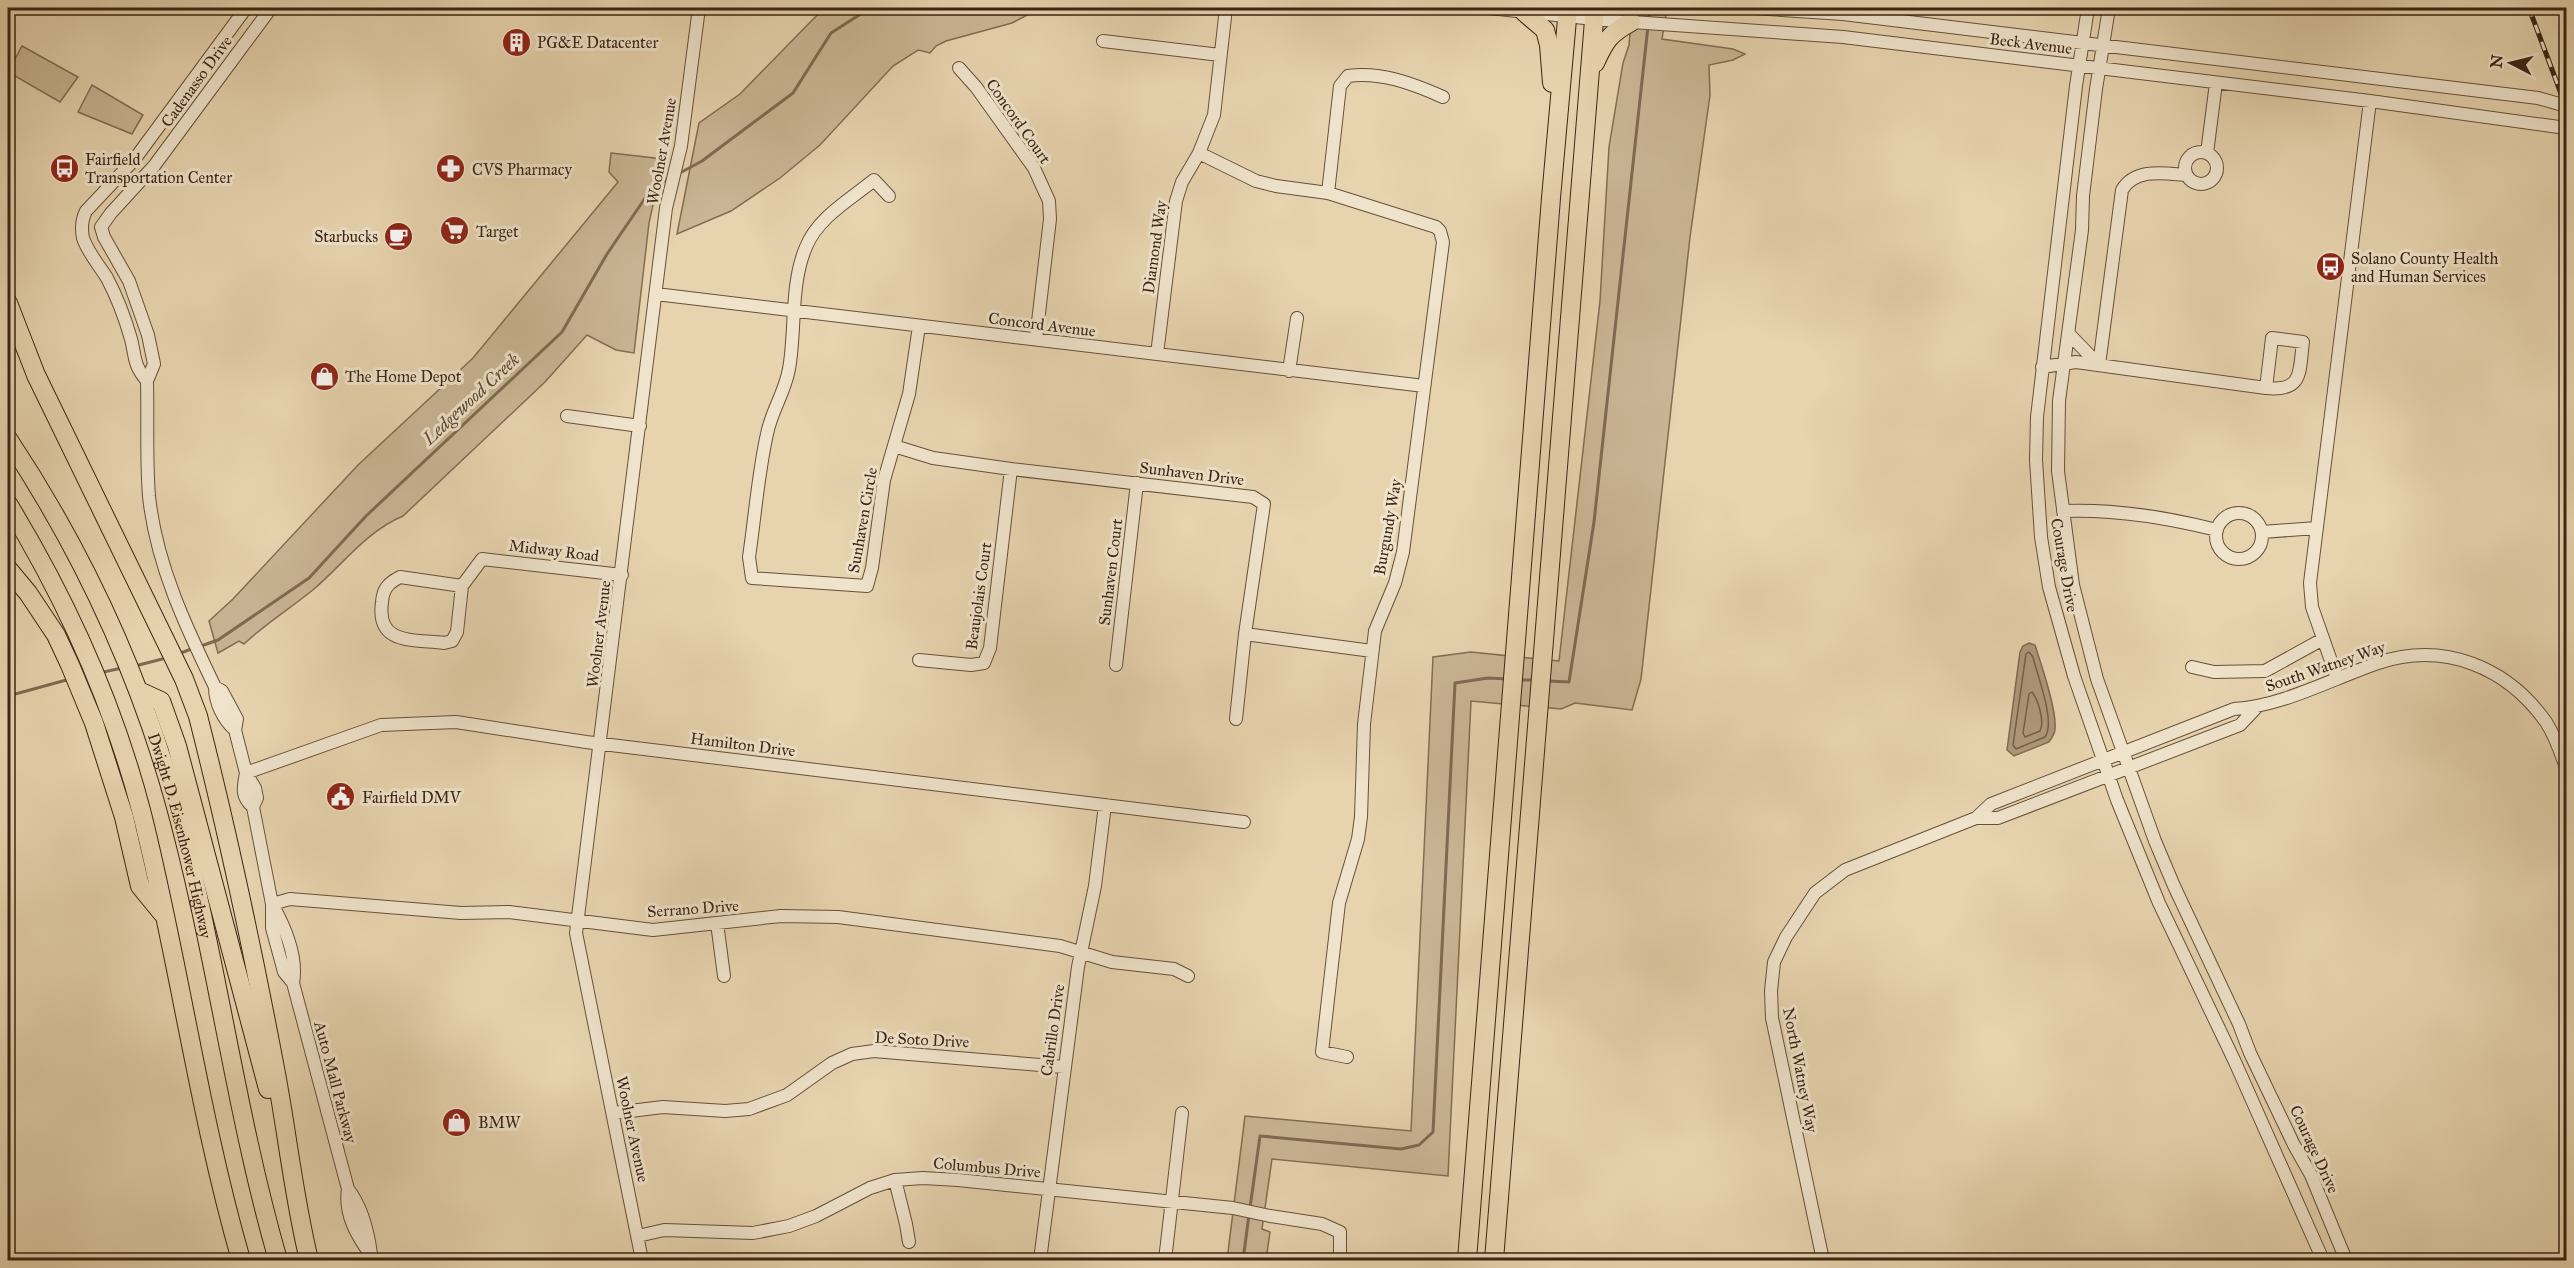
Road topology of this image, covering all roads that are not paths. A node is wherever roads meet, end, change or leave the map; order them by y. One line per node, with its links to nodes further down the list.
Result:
1 (246, 8): 32 (street, Cadenasso Drive)
2 (271, 8): 33 (street, Cadenasso Drive)
3 (699, 8): 34 (street, Woolner Avenue)
4 (1226, 8): 16 (street, Diamond Way)
5 (1489, 8): 9 (street, Beck Avenue)
6 (1754, 8): 14 (street, Beck Avenue)
7 (2088, 8): 14 (street, Courage Drive)
8 (2109, 8): 15 (street, Courage Drive)
9 (1524, 12): 10 (street, Beck Avenue); 31 (highway)
10 (1568, 12): 11 (street, Beck Avenue); 31 (highway)
11 (1595, 13): 12 (street, Beck Avenue); 20 (highway)
12 (1631, 22): 17 (street, Beck Avenue); 20 (highway)
13 (1103, 42): 16 (street)
14 (2083, 42): 15 (street, Beck Avenue); 17 (street, Courage Drive)
15 (2104, 45): 19 (street, Courage Drive); 24 (street, Beck Avenue)
16 (1220, 56): 26 (street, Diamond Way)
17 (2079, 66): 19 (street, Beck Avenue); 44 (street, Courage Drive)
18 (959, 68): 40 (street, Concord Court)
19 (2100, 69): 21 (street, Beck Avenue); 39 (street, Courage Drive)
20 (1589, 76): 111 (highway)
21 (2216, 83): 23 (street, Beck Avenue); 27 (street)
22 (1443, 97): 29 (street)
23 (2370, 101): 25 (street, Beck Avenue); 57 (street)
24 (2566, 106)
25 (2566, 128)
26 (1199, 153): 29 (street, Burgundy Way); 41 (street, Diamond Way)
27 (2207, 153): 28 (street); 28 (street)
28 (2186, 175): 43 (street)
29 (1328, 193): 47 (street, Burgundy Way)
30 (889, 196): 36 (street)
31 (1551, 198): 110 (highway)
32 (82, 223): 46 (street, Auto Mall Parkway)
33 (101, 227): 46 (street, Auto Mall Parkway)
34 (656, 294): 36 (street, Concord Avenue); 50 (street, Woolner Avenue)
35 (8, 303): 96 (highway)
36 (795, 310): 38 (street, Concord Avenue); 52 (street, Sunhaven Circle)
37 (1297, 318): 45 (street)
38 (919, 326): 40 (street, Concord Avenue); 52 (street, Sunhaven Circle)
39 (2069, 334): 42 (street, Courage Drive); 43 (street)
40 (1036, 339): 41 (street, Concord Avenue)
41 (1157, 354): 45 (street, Concord Avenue)
42 (2064, 364): 43 (street); 44 (street); 56 (street, Courage Drive)
43 (2099, 365): 48 (street)
44 (2042, 367): 75 (street, Courage Drive)
45 (1289, 371): 47 (street, Concord Avenue)
46 (147, 381): 78 (street, Auto Mall Parkway)
47 (1424, 386): 65 (street, Burgundy Way)
48 (2266, 388): 48 (street)
49 (567, 416): 50 (street)
50 (640, 426): 61 (street, Woolner Avenue)
51 (8, 439): 70 (highway, Dwight D. Eisenhower Highway)
52 (894, 446): 53 (street, Sunhaven Drive)
53 (1011, 469): 54 (street, Sunhaven Drive); 66 (street, Beaujolais Court)
54 (1137, 483): 63 (street, Sunhaven Drive); 67 (street, Sunhaven Court)
55 (8, 504): 84 (highway, Dwight D. Eisenhower Highway)
56 (2063, 511): 58 (street); 74 (street, Courage Drive)
57 (2316, 528): 59 (street); 64 (street)
58 (2217, 530): 59 (street); 59 (street)
59 (2262, 532)
60 (8, 569): 84 (highway)
61 (622, 575): 62 (street, Midway Road); 73 (street, Woolner Avenue)
62 (462, 586): 62 (street)
63 (1245, 634): 65 (street); 72 (street)
64 (2323, 639): 68 (street); 69 (street)
65 (1372, 651): 91 (street, Burgundy Way)
66 (919, 660)
67 (1116, 664)
68 (2192, 667)
69 (2337, 678): 71 (street, South Watney Way); 76 (street, South Watney Way)
70 (139, 691): 96 (highway); 104 (highway, Dwight D. Eisenhower Highway)
71 (2256, 708): 74 (street, South Watney Way); 77 (street, South Watney Way)
72 (1236, 719)
73 (600, 744): 78 (street, Hamilton Drive); 80 (street, Hamilton Drive); 85 (street, Woolner Avenue)
74 (2123, 751): 75 (street, North Watney Way); 77 (street, Courage Drive)
75 (2104, 759): 79 (street, Courage Drive); 81 (street, North Watney Way)
76 (2566, 768)
77 (2129, 769): 79 (street, South Watney Way); 90 (street, Courage Drive)
78 (246, 773): 83 (street, Auto Mall Parkway)
79 (2110, 776): 81 (street, North Watney Way); 92 (street, Courage Drive)
80 (1105, 805): 82 (street, Hamilton Drive); 87 (street, Cabrillo Drive)
81 (1976, 818): 112 (street, North Watney Way)
82 (1244, 822)
83 (272, 904): 85 (street, Serrano Drive); 102 (street, Auto Mall Parkway)
84 (165, 917): 103 (highway, Dwight D. Eisenhower Highway)
85 (577, 921): 86 (street, Serrano Drive); 94 (street, Woolner Avenue)
86 (717, 923): 87 (street, Serrano Drive); 88 (street)
87 (1080, 952): 89 (street, Serrano Drive); 93 (street, Cabrillo Drive)
88 (724, 976)
89 (1188, 976)
90 (2250, 1053): 92 (street); 114 (street, Courage Drive)
91 (1347, 1058)
92 (2235, 1062): 113 (street, Courage Drive)
93 (1064, 1067): 94 (street, De Soto Drive); 98 (street, Cabrillo Drive)
94 (614, 1113): 100 (street, Woolner Avenue)
95 (1182, 1113): 99 (street)
96 (291, 1168): 105 (highway)
97 (895, 1180): 98 (street, Columbus Drive); 100 (street, Columbus Drive); 101 (street)
98 (1050, 1189): 99 (street, Columbus Drive); 107 (street, Cabrillo Drive)
99 (1172, 1201): 108 (street); 109 (street, Columbus Drive)
100 (638, 1236): 106 (street, Woolner Avenue)
101 (909, 1242)
102 (372, 1258)
103 (242, 1260)
104 (278, 1260)
105 (309, 1260)
106 (642, 1260)
107 (1040, 1260)
108 (1165, 1260)
109 (1340, 1260)
110 (1467, 1260)
111 (1494, 1260)
112 (1823, 1260)
113 (2324, 1260)
114 (2346, 1260)

